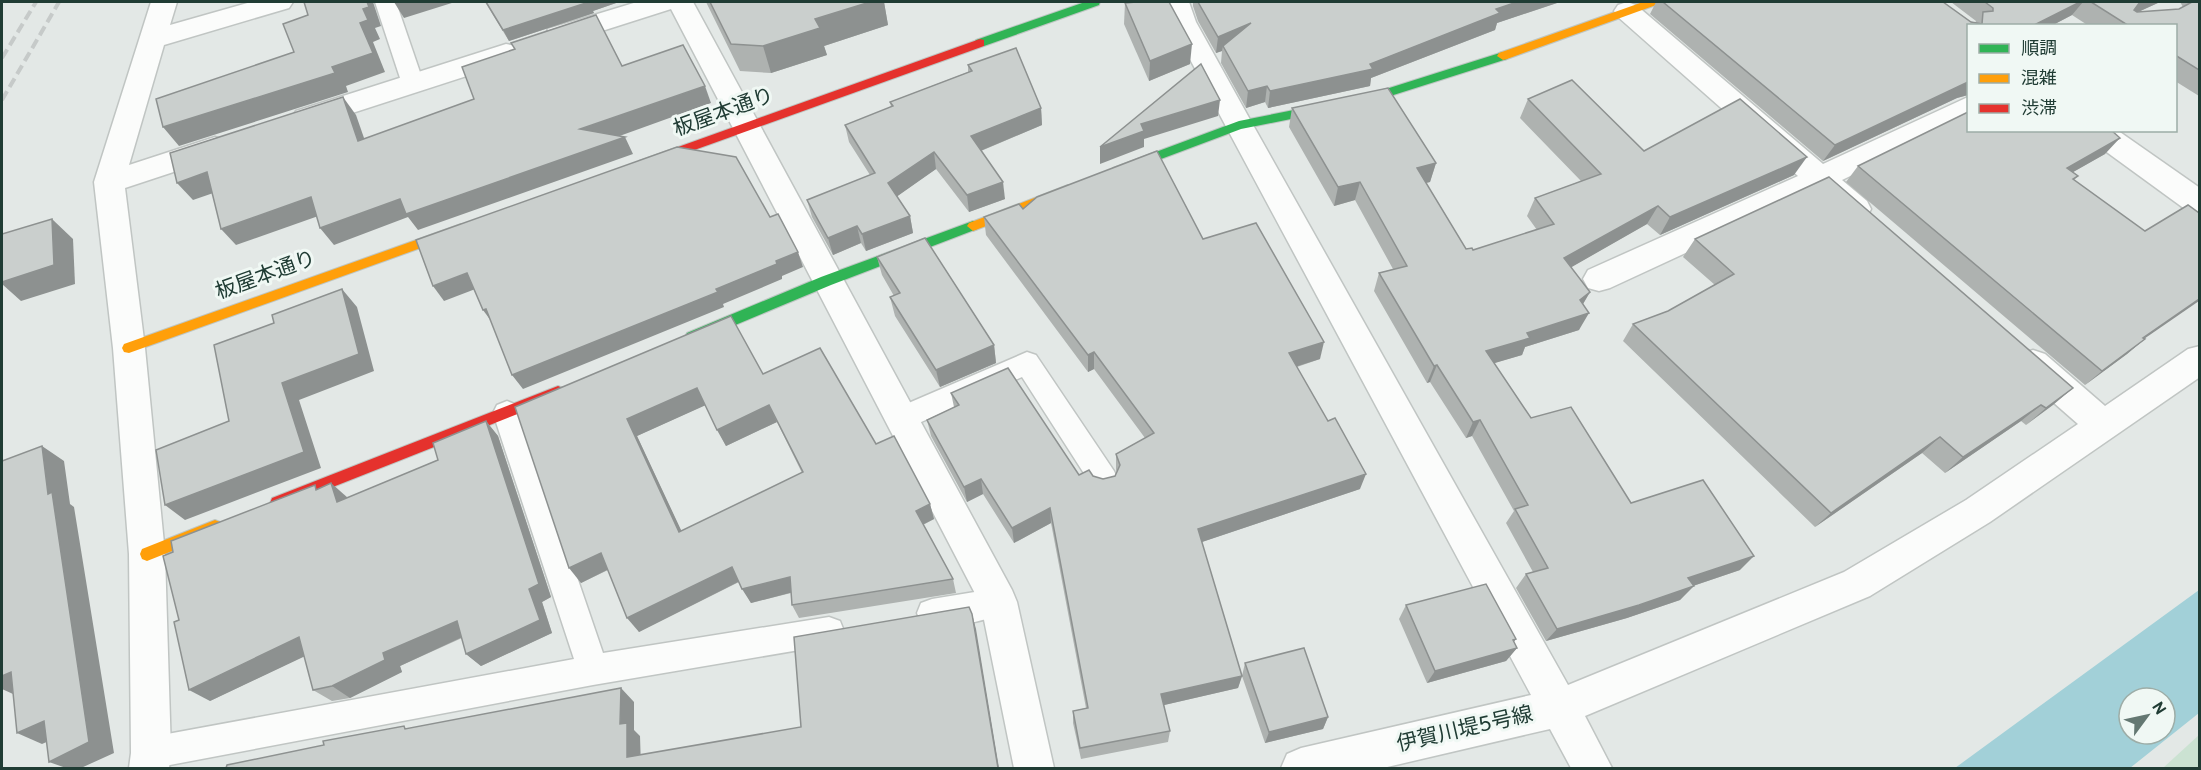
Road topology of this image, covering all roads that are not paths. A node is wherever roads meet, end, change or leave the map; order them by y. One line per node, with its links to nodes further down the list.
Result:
1 (164, 2): 9 (street)
2 (280, 2): 9 (street)
3 (385, 2): 10 (lane)
4 (664, 2): 10 (street)
5 (680, 2): 14 (street)
6 (1095, 2): 14 (street, 板屋本通り)
7 (1176, 2): 12 (street)
8 (1640, 6): 12 (street); 19 (street)
9 (154, 39): 20 (street)
10 (413, 84): 13 (street)
11 (1967, 107): 19 (street)
12 (1239, 125): 18 (street); 43 (street)
13 (278, 127)
14 (746, 127): 17 (street, 板屋本通り); 26 (street)
15 (2099, 132): 22 (street)
16 (244, 138): 20 (street)
17 (633, 167)
18 (1105, 176)
19 (1821, 178): 24 (street); 25 (street)
20 (109, 182): 28 (street)
21 (1083, 184): 26 (street)
22 (2199, 204)
23 (476, 224): 28 (street, 板屋本通り)
24 (1874, 225)
25 (1599, 279)
26 (826, 281): 27 (street); 33 (street)
27 (683, 340)
28 (129, 348): 38 (street)
29 (2015, 349): 34 (street)
30 (2199, 359): 34 (street, 伊賀川堤5号線)
31 (573, 386): 32 (street)
32 (507, 413): 36 (street); 42 (lane)
33 (900, 419): 35 (lane); 39 (street)
34 (2103, 426): 43 (street, 伊賀川堤5号線)
35 (1104, 480)
36 (267, 507)
37 (223, 524): 38 (street)
38 (147, 554): 44 (street)
39 (999, 602): 40 (lane); 45 (street)
40 (906, 618)
41 (860, 626): 42 (lane)
42 (593, 670): 44 (lane)
43 (1559, 708): 46 (street, 伊賀川堤5号線); 47 (street)
44 (150, 761)
45 (1034, 768)
46 (1301, 768)
47 (1592, 768)

